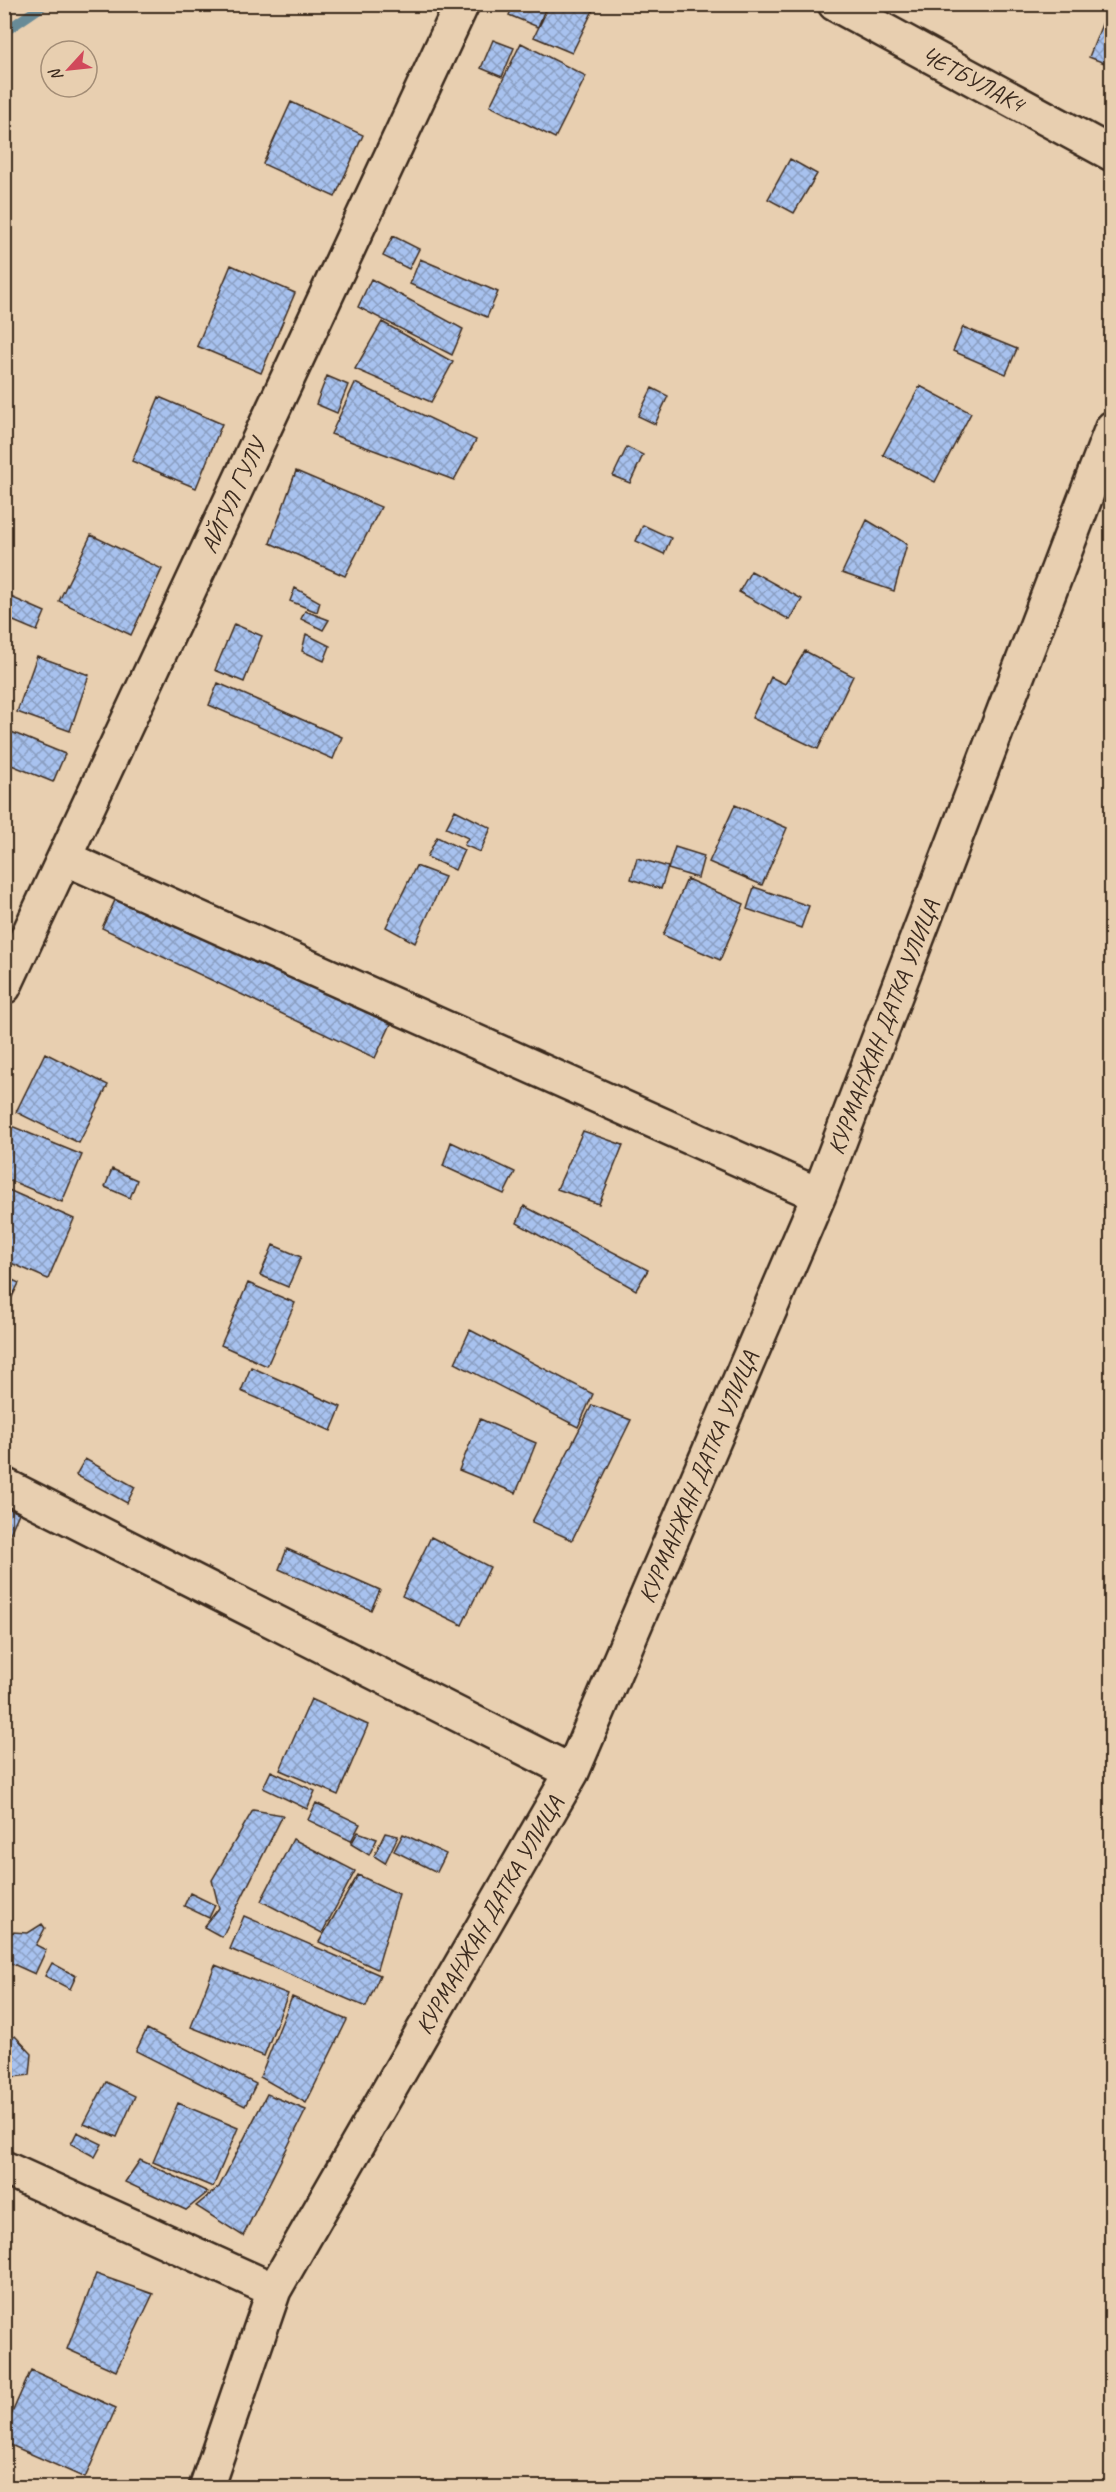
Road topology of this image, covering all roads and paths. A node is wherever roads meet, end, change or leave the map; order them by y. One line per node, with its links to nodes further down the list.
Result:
1 (462, 4): 5 (street, АЙГУЛ ГУЛУ)
2 (834, 4): 3 (street, ЧЕТБУЛАК4)
3 (1112, 154)
4 (1112, 428): 7 (street, КУРМАНЖАН ДАТКА УЛИЦА)
5 (65, 858): 6 (street, АЙГУЛ ГУЛУ); 7 (street)
6 (4, 987)
7 (819, 1195): 9 (street, КУРМАНЖАН ДАТКА УЛИЦА)
8 (4, 1485): 9 (street)
9 (572, 1772): 11 (street, КУРМАНЖАН ДАТКА УЛИЦА)
10 (4, 2168): 11 (street)
11 (274, 2290): 12 (street, КУРМАНЖАН ДАТКА УЛИЦА)
12 (206, 2487)

